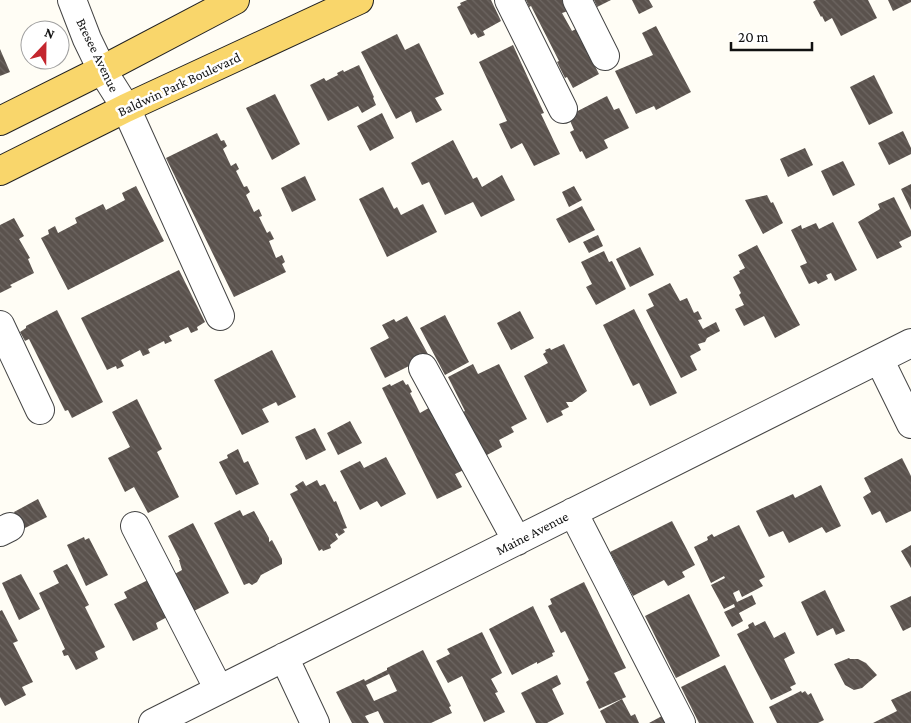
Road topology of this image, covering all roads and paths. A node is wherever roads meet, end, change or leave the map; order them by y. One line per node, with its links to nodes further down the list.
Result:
1 (72, 0): 7 (street, Bresee Avenue)
2 (235, 0): 7 (main road)
3 (359, 0): 8 (main road, Baldwin Park Boulevard)
4 (509, 0): 9 (street)
5 (577, 0): 6 (street)
6 (605, 56)
7 (102, 70): 8 (street, Bresee Avenue); 10 (main road)
8 (126, 108): 11 (main road, Baldwin Park Boulevard); 12 (street, Bresee Avenue)
9 (563, 109)
10 (0, 121)
11 (0, 171)
12 (220, 316)
13 (0, 325): 17 (street)
14 (911, 343): 15 (street, Maine Avenue)
15 (879, 359): 18 (street); 19 (street, Maine Avenue)
16 (423, 368): 21 (street)
17 (40, 410)
18 (911, 424)
19 (573, 512): 21 (street, Maine Avenue); 26 (street)
20 (134, 526): 23 (street)
21 (517, 541): 22 (street, Maine Avenue)
22 (284, 657): 23 (street, Maine Avenue); 25 (street)
23 (219, 690): 24 (street, Maine Avenue)
24 (153, 723)
25 (315, 723)
26 (681, 723)

